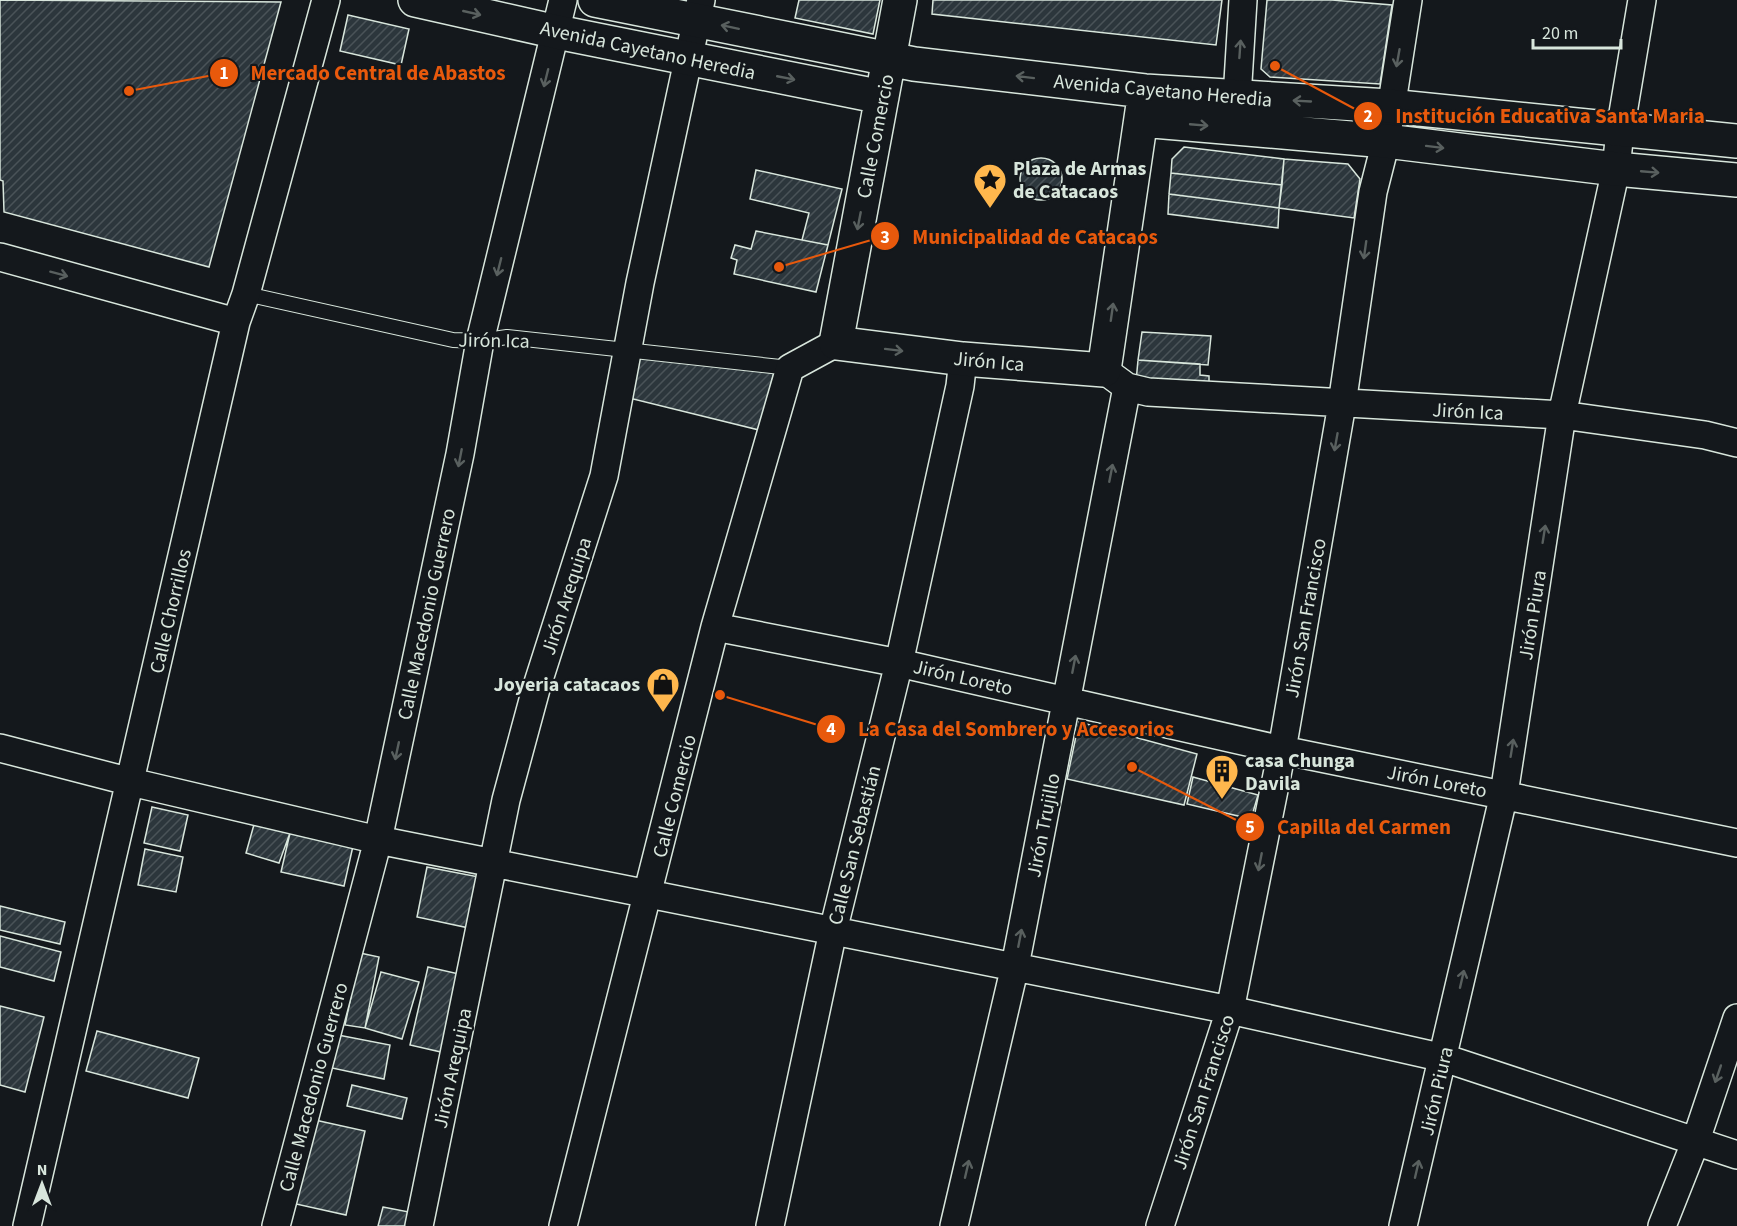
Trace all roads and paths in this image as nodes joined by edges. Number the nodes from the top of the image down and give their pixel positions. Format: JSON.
{"nodes":[{"id":1,"x":326,"y":0,"type":"edge"},
{"id":2,"x":415,"y":0,"type":"edge"},
{"id":3,"x":563,"y":0,"type":"edge"},
{"id":4,"x":595,"y":0,"type":"edge"},
{"id":5,"x":900,"y":0,"type":"edge"},
{"id":6,"x":1243,"y":0,"type":"edge"},
{"id":7,"x":1407,"y":0,"type":"edge"},
{"id":8,"x":1642,"y":0,"type":"edge"},
{"id":9,"x":699,"y":10,"type":"edge"},
{"id":10,"x":557,"y":32,"type":"junction"},
{"id":11,"x":688,"y":59,"type":"junction"},
{"id":12,"x":890,"y":61,"type":"junction"},
{"id":13,"x":882,"y":97,"type":"junction"},
{"id":14,"x":1237,"y":98,"type":"junction"},
{"id":15,"x":1143,"y":106,"type":"junction"},
{"id":16,"x":1389,"y":106,"type":"junction"},
{"id":17,"x":1620,"y":131,"type":"junction"},
{"id":18,"x":1386,"y":141,"type":"junction"},
{"id":19,"x":1737,"y":141,"type":"edge"},
{"id":20,"x":1616,"y":169,"type":"junction"},
{"id":21,"x":1737,"y":180,"type":"edge"},
{"id":22,"x":1,"y":262,"type":"edge"},
{"id":23,"x":246,"y":294,"type":"junction"},
{"id":24,"x":236,"y":322,"type":"junction"},
{"id":25,"x":480,"y":341,"type":"junction"},
{"id":26,"x":836,"y":343,"type":"junction"},
{"id":27,"x":629,"y":350,"type":"junction"},
{"id":28,"x":963,"y":359,"type":"junction"},
{"id":29,"x":790,"y":368,"type":"junction"},
{"id":30,"x":1115,"y":378,"type":"junction"},
{"id":31,"x":1342,"y":404,"type":"junction"},
{"id":32,"x":1562,"y":416,"type":"junction"},
{"id":33,"x":1737,"y":443,"type":"edge"},
{"id":34,"x":715,"y":627,"type":"junction"},
{"id":35,"x":899,"y":663,"type":"junction"},
{"id":36,"x":1068,"y":700,"type":"junction"},
{"id":37,"x":0,"y":748,"type":"edge"},
{"id":38,"x":1282,"y":750,"type":"junction"},
{"id":39,"x":131,"y":782,"type":"junction"},
{"id":40,"x":1504,"y":794,"type":"junction"},
{"id":41,"x":378,"y":840,"type":"junction"},
{"id":42,"x":1737,"y":843,"type":"edge"},
{"id":43,"x":494,"y":864,"type":"junction"},
{"id":44,"x":649,"y":894,"type":"junction"},
{"id":45,"x":833,"y":931,"type":"junction"},
{"id":46,"x":1015,"y":966,"type":"junction"},
{"id":47,"x":1230,"y":1010,"type":"junction"},
{"id":48,"x":1737,"y":1018,"type":"edge"},
{"id":49,"x":1444,"y":1058,"type":"junction"},
{"id":50,"x":1695,"y":1143,"type":"junction"},
{"id":51,"x":1737,"y":1155,"type":"edge"},
{"id":52,"x":27,"y":1226,"type":"edge"},
{"id":53,"x":276,"y":1226,"type":"edge"},
{"id":54,"x":419,"y":1226,"type":"edge"},
{"id":55,"x":563,"y":1226,"type":"edge"},
{"id":56,"x":770,"y":1226,"type":"edge"},
{"id":57,"x":954,"y":1226,"type":"edge"},
{"id":58,"x":1160,"y":1226,"type":"edge"},
{"id":59,"x":1404,"y":1226,"type":"edge"},
{"id":60,"x":1662,"y":1226,"type":"edge"}],
"edges":[{"from":1,"to":23,"type":"street","name":"Calle Chorrillos"},
{"from":2,"to":10,"type":"main road","name":"Avenida Cayetano Heredia","one_way":true},
{"from":3,"to":10,"type":"street","name":"Calle Macedonio Guerrero"},
{"from":4,"to":9,"type":"main road","name":"Avenida Cayetano Heredia"},
{"from":5,"to":12,"type":"main road","name":"Calle Comercio"},
{"from":14,"to":6,"type":"street","one_way":true},
{"from":7,"to":16,"type":"street","name":"Jirón San Francisco","one_way":true},
{"from":8,"to":17,"type":"street","name":"Jirón Piura"},
{"from":9,"to":11,"type":"street","name":"Jirón Arequipa"},
{"from":12,"to":9,"type":"main road","name":"Avenida Cayetano Heredia","one_way":true},
{"from":10,"to":11,"type":"main road","name":"Avenida Cayetano Heredia"},
{"from":10,"to":25,"type":"street","name":"Calle Macedonio Guerrero","one_way":true},
{"from":11,"to":13,"type":"main road","name":"Avenida Cayetano Heredia","one_way":true},
{"from":11,"to":27,"type":"street","name":"Jirón Arequipa"},
{"from":12,"to":13,"type":"main road","name":"Calle Comercio"},
{"from":15,"to":12,"type":"main road","name":"Avenida Cayetano Heredia","one_way":true},
{"from":13,"to":26,"type":"main road","name":"Calle Comercio","one_way":true},
{"from":14,"to":15,"type":"main road","name":"Avenida Cayetano Heredia"},
{"from":16,"to":14,"type":"main road","name":"Avenida Cayetano Heredia","one_way":true},
{"from":15,"to":18,"type":"main road","name":"Avenida Cayetano Heredia","one_way":true},
{"from":30,"to":15,"type":"main road","name":"Jirón Trujillo","one_way":true},
{"from":16,"to":17,"type":"main road","name":"Avenida Cayetano Heredia"},
{"from":16,"to":18,"type":"street","name":"Jirón San Francisco"},
{"from":17,"to":19,"type":"main road","name":"Avenida Cayetano Heredia"},
{"from":17,"to":20,"type":"street","name":"Jirón Piura"},
{"from":18,"to":20,"type":"main road","name":"Avenida Cayetano Heredia","one_way":true},
{"from":18,"to":31,"type":"street","name":"Jirón San Francisco","one_way":true},
{"from":20,"to":21,"type":"main road","name":"Avenida Cayetano Heredia","one_way":true},
{"from":20,"to":32,"type":"street","name":"Jirón Piura"},
{"from":22,"to":24,"type":"street","one_way":true},
{"from":23,"to":24,"type":"street","name":"Calle Chorrillos"},
{"from":23,"to":25,"type":"lane","name":"Jirón Ica"},
{"from":24,"to":39,"type":"street","name":"Calle Chorrillos"},
{"from":25,"to":27,"type":"lane","name":"Jirón Ica"},
{"from":25,"to":41,"type":"street","name":"Calle Macedonio Guerrero","one_way":true},
{"from":26,"to":28,"type":"main road","name":"Jirón Ica","one_way":true},
{"from":26,"to":29,"type":"street"},
{"from":27,"to":29,"type":"lane","name":"Jirón Ica"},
{"from":27,"to":43,"type":"street","name":"Jirón Arequipa"},
{"from":28,"to":30,"type":"main road","name":"Jirón Ica"},
{"from":28,"to":35,"type":"street","name":"Calle San Sebastián"},
{"from":29,"to":34,"type":"street","name":"Calle Comercio"},
{"from":30,"to":31,"type":"street","name":"Jirón Ica"},
{"from":36,"to":30,"type":"street","name":"Jirón Trujillo","one_way":true},
{"from":31,"to":32,"type":"street","name":"Jirón Ica"},
{"from":31,"to":38,"type":"street","name":"Jirón San Francisco","one_way":true},
{"from":32,"to":33,"type":"street","name":"Jirón Ica"},
{"from":40,"to":32,"type":"street","name":"Jirón Piura","one_way":true},
{"from":34,"to":35,"type":"street","name":"Jirón Loreto"},
{"from":34,"to":44,"type":"street","name":"Calle Comercio"},
{"from":35,"to":36,"type":"street","name":"Jirón Loreto"},
{"from":35,"to":45,"type":"street","name":"Calle San Sebastián"},
{"from":36,"to":38,"type":"street","name":"Jirón Loreto"},
{"from":46,"to":36,"type":"street","name":"Jirón Trujillo","one_way":true},
{"from":37,"to":39,"type":"street"},
{"from":38,"to":40,"type":"street","name":"Jirón Loreto"},
{"from":38,"to":47,"type":"street","name":"Jirón San Francisco","one_way":true},
{"from":39,"to":41,"type":"street"},
{"from":39,"to":52,"type":"street","name":"Calle Chorrillos"},
{"from":40,"to":42,"type":"street","name":"Jirón Loreto"},
{"from":49,"to":40,"type":"street","name":"Jirón Piura","one_way":true},
{"from":41,"to":43,"type":"street"},
{"from":41,"to":53,"type":"street","name":"Calle Macedonio Guerrero"},
{"from":43,"to":44,"type":"street"},
{"from":43,"to":54,"type":"street","name":"Jirón Arequipa"},
{"from":44,"to":45,"type":"street"},
{"from":44,"to":55,"type":"street","name":"Calle Comercio"},
{"from":45,"to":46,"type":"street"},
{"from":45,"to":56,"type":"street","name":"Calle San Sebastián"},
{"from":46,"to":47,"type":"street"},
{"from":57,"to":46,"type":"street","name":"Jirón Trujillo","one_way":true},
{"from":47,"to":49,"type":"street"},
{"from":47,"to":58,"type":"street","name":"Jirón San Francisco"},
{"from":48,"to":50,"type":"street","one_way":true},
{"from":49,"to":50,"type":"street"},
{"from":59,"to":49,"type":"street","name":"Jirón Piura","one_way":true},
{"from":50,"to":51,"type":"street"},
{"from":50,"to":60,"type":"street"}]}
